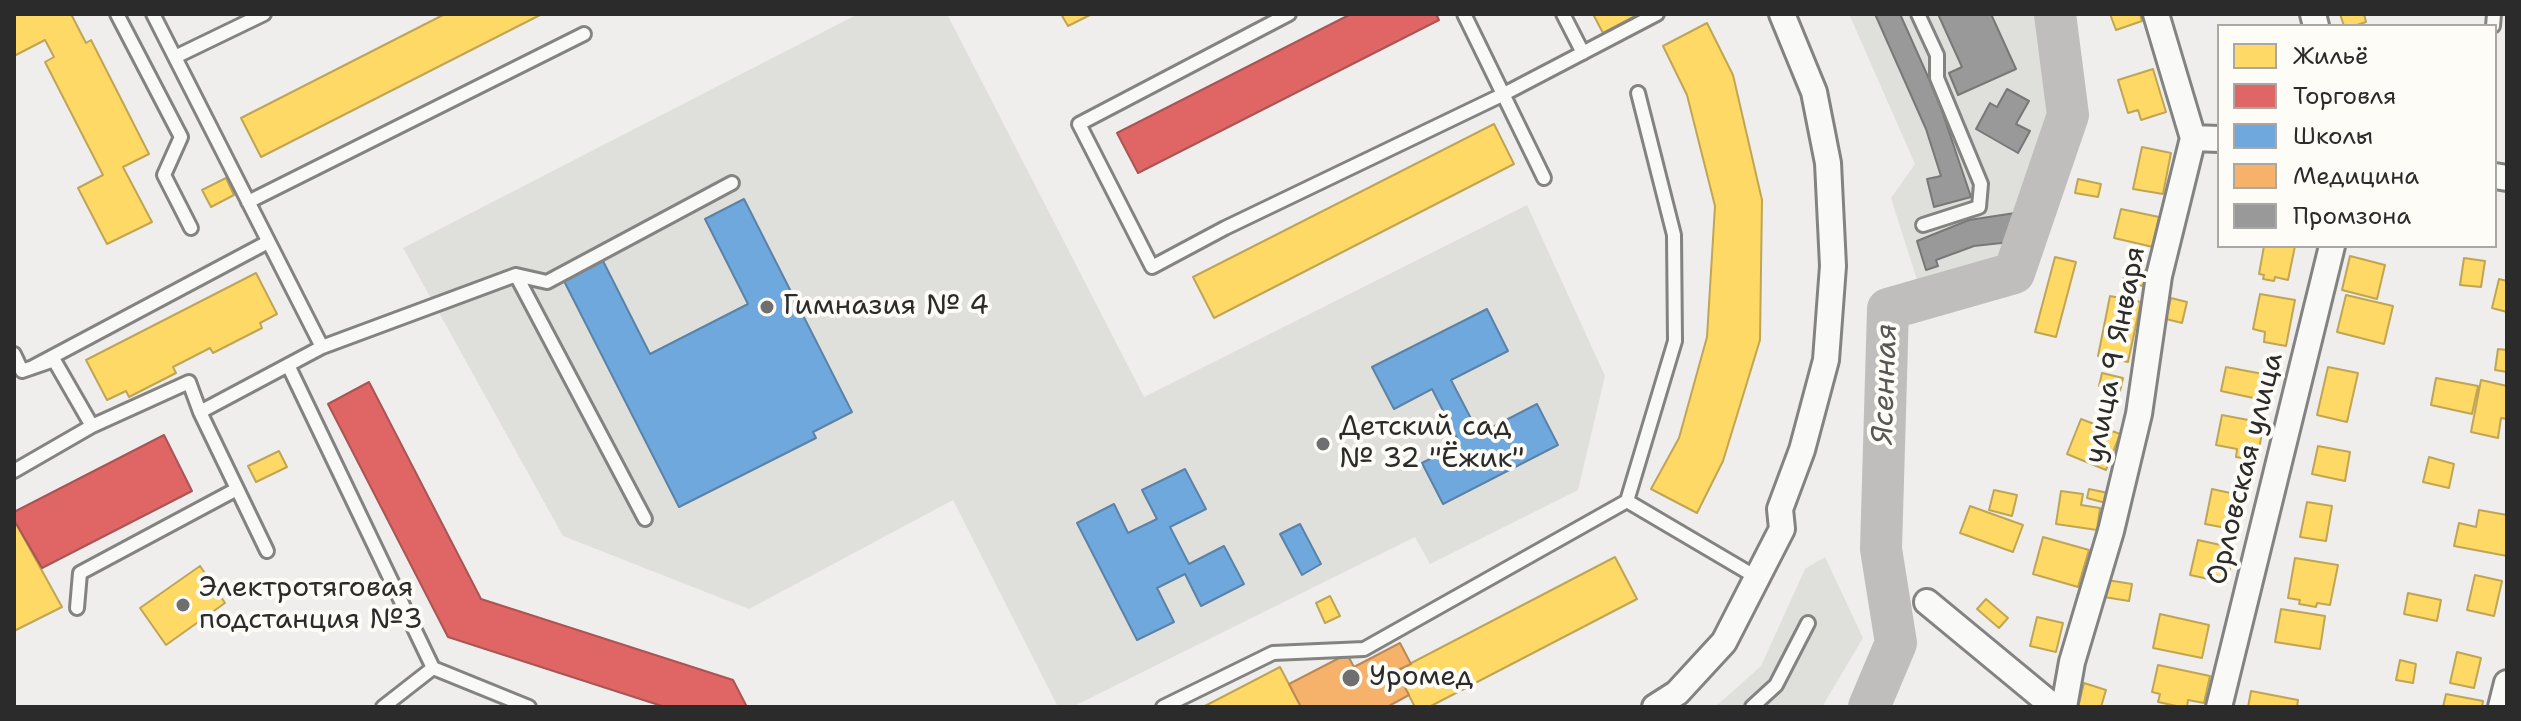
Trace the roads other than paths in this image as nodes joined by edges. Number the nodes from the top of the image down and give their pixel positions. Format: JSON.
{"nodes":[{"id":1,"x":117,"y":14,"type":"edge"},
{"id":2,"x":153,"y":14,"type":"edge"},
{"id":3,"x":264,"y":14,"type":"edge"},
{"id":4,"x":1289,"y":14,"type":"edge"},
{"id":5,"x":1464,"y":14,"type":"edge"},
{"id":6,"x":1563,"y":14,"type":"edge"},
{"id":7,"x":1657,"y":14,"type":"edge"},
{"id":8,"x":1782,"y":14,"type":"edge"},
{"id":9,"x":1918,"y":14,"type":"edge"},
{"id":10,"x":2156,"y":14,"type":"edge"},
{"id":11,"x":584,"y":34,"type":"dead end"},
{"id":12,"x":1583,"y":53,"type":"junction"},
{"id":13,"x":175,"y":57,"type":"junction"},
{"id":14,"x":1638,"y":93,"type":"dead end"},
{"id":15,"x":1504,"y":94,"type":"junction"},
{"id":16,"x":2193,"y":138,"type":"junction"},
{"id":17,"x":2217,"y":139,"type":"edge"},
{"id":18,"x":1544,"y":178,"type":"dead end"},
{"id":19,"x":732,"y":183,"type":"dead end"},
{"id":20,"x":248,"y":202,"type":"junction"},
{"id":21,"x":1923,"y":225,"type":"dead end"},
{"id":22,"x":191,"y":228,"type":"dead end"},
{"id":23,"x":268,"y":242,"type":"junction"},
{"id":24,"x":2332,"y":248,"type":"edge"},
{"id":25,"x":516,"y":275,"type":"junction"},
{"id":26,"x":322,"y":347,"type":"junction"},
{"id":27,"x":14,"y":354,"type":"edge"},
{"id":28,"x":288,"y":365,"type":"junction"},
{"id":29,"x":31,"y":368,"type":"junction"},
{"id":30,"x":200,"y":412,"type":"junction"},
{"id":31,"x":92,"y":426,"type":"junction"},
{"id":32,"x":14,"y":471,"type":"edge"},
{"id":33,"x":237,"y":489,"type":"junction"},
{"id":34,"x":1627,"y":501,"type":"junction"},
{"id":35,"x":645,"y":519,"type":"dead end"},
{"id":36,"x":267,"y":551,"type":"dead end"},
{"id":37,"x":1756,"y":577,"type":"junction"},
{"id":38,"x":1927,"y":602,"type":"dead end"},
{"id":39,"x":77,"y":608,"type":"dead end"},
{"id":40,"x":1808,"y":623,"type":"dead end"},
{"id":41,"x":433,"y":668,"type":"junction"},
{"id":42,"x":2507,"y":683,"type":"edge"},
{"id":43,"x":383,"y":707,"type":"edge"},
{"id":44,"x":529,"y":707,"type":"edge"},
{"id":45,"x":1163,"y":707,"type":"edge"},
{"id":46,"x":1655,"y":707,"type":"edge"},
{"id":47,"x":1752,"y":707,"type":"edge"},
{"id":48,"x":2054,"y":707,"type":"edge"},
{"id":49,"x":2064,"y":707,"type":"edge"},
{"id":50,"x":2219,"y":707,"type":"edge"},
{"id":51,"x":2501,"y":707,"type":"edge"}],
"edges":[{"from":1,"to":22,"type":"lane"},
{"from":2,"to":13,"type":"lane"},
{"from":3,"to":13,"type":"lane"},
{"from":4,"to":15,"type":"lane"},
{"from":5,"to":15,"type":"lane"},
{"from":6,"to":12,"type":"lane"},
{"from":7,"to":12,"type":"lane"},
{"from":8,"to":37,"type":"street"},
{"from":9,"to":21,"type":"lane"},
{"from":10,"to":16,"type":"street"},
{"from":11,"to":20,"type":"lane"},
{"from":12,"to":15,"type":"lane"},
{"from":13,"to":20,"type":"lane"},
{"from":14,"to":34,"type":"lane"},
{"from":15,"to":18,"type":"lane"},
{"from":16,"to":17,"type":"street"},
{"from":16,"to":49,"type":"street","name":"улица 9 Января"},
{"from":19,"to":25,"type":"lane"},
{"from":20,"to":23,"type":"lane"},
{"from":23,"to":26,"type":"lane"},
{"from":23,"to":29,"type":"lane"},
{"from":24,"to":50,"type":"street","name":"Орловская улица"},
{"from":25,"to":26,"type":"lane"},
{"from":25,"to":35,"type":"lane"},
{"from":26,"to":28,"type":"lane"},
{"from":27,"to":29,"type":"lane"},
{"from":28,"to":30,"type":"lane"},
{"from":28,"to":41,"type":"lane"},
{"from":29,"to":31,"type":"lane"},
{"from":30,"to":31,"type":"lane"},
{"from":30,"to":33,"type":"lane"},
{"from":31,"to":32,"type":"lane"},
{"from":33,"to":36,"type":"lane"},
{"from":33,"to":39,"type":"lane"},
{"from":34,"to":37,"type":"lane"},
{"from":34,"to":45,"type":"lane"},
{"from":37,"to":46,"type":"street"},
{"from":38,"to":48,"type":"street"},
{"from":40,"to":47,"type":"lane"},
{"from":41,"to":43,"type":"lane"},
{"from":41,"to":44,"type":"lane"},
{"from":42,"to":51,"type":"street"}]}
